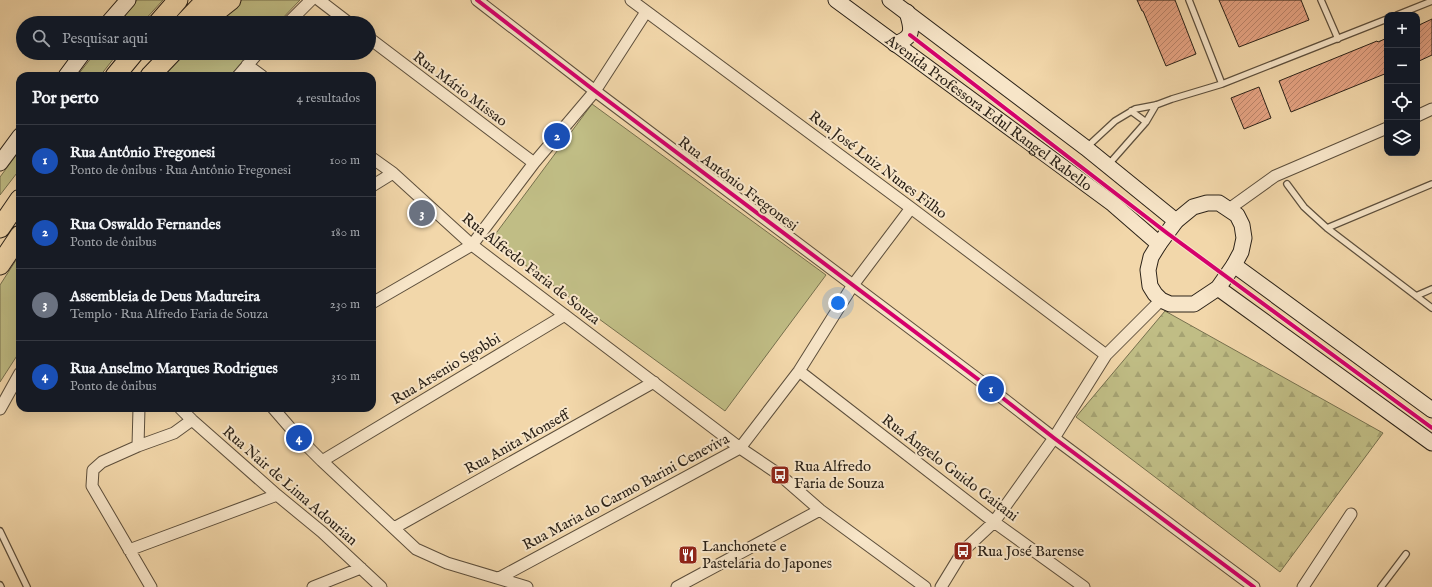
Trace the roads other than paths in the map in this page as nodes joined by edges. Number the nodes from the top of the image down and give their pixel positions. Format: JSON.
{"nodes":[{"id":1,"x":128,"y":0,"type":"edge"},
{"id":2,"x":178,"y":0,"type":"edge"},
{"id":3,"x":206,"y":0,"type":"edge"},
{"id":4,"x":231,"y":0,"type":"edge"},
{"id":5,"x":311,"y":0,"type":"edge"},
{"id":6,"x":319,"y":0,"type":"edge"},
{"id":7,"x":477,"y":0,"type":"edge"},
{"id":8,"x":631,"y":0,"type":"edge"},
{"id":9,"x":836,"y":0,"type":"edge"},
{"id":10,"x":890,"y":0,"type":"edge"},
{"id":11,"x":1189,"y":0,"type":"edge"},
{"id":12,"x":1321,"y":0,"type":"edge"},
{"id":13,"x":1432,"y":1,"type":"edge"},
{"id":14,"x":646,"y":12,"type":"junction"},
{"id":15,"x":907,"y":12,"type":"junction"},
{"id":16,"x":1404,"y":12,"type":"edge"},
{"id":17,"x":114,"y":16,"type":"edge"},
{"id":18,"x":164,"y":16,"type":"edge"},
{"id":19,"x":191,"y":16,"type":"edge"},
{"id":20,"x":211,"y":16,"type":"edge"},
{"id":21,"x":295,"y":16,"type":"edge"},
{"id":22,"x":340,"y":16,"type":"edge"},
{"id":23,"x":1384,"y":20,"type":"edge"},
{"id":24,"x":1338,"y":39,"type":"junction"},
{"id":25,"x":376,"y":43,"type":"edge"},
{"id":26,"x":895,"y":44,"type":"junction"},
{"id":27,"x":78,"y":60,"type":"edge"},
{"id":28,"x":128,"y":60,"type":"edge"},
{"id":29,"x":154,"y":60,"type":"edge"},
{"id":30,"x":165,"y":60,"type":"edge"},
{"id":31,"x":252,"y":60,"type":"edge"},
{"id":32,"x":247,"y":65,"type":"junction"},
{"id":33,"x":69,"y":72,"type":"edge"},
{"id":34,"x":118,"y":72,"type":"edge"},
{"id":35,"x":144,"y":72,"type":"edge"},
{"id":36,"x":154,"y":72,"type":"edge"},
{"id":37,"x":241,"y":72,"type":"edge"},
{"id":38,"x":257,"y":72,"type":"edge"},
{"id":39,"x":1222,"y":84,"type":"junction"},
{"id":40,"x":595,"y":91,"type":"junction"},
{"id":41,"x":1156,"y":105,"type":"junction"},
{"id":42,"x":1432,"y":110,"type":"edge"},
{"id":43,"x":1131,"y":111,"type":"junction"},
{"id":44,"x":1420,"y":115,"type":"edge"},
{"id":45,"x":1146,"y":122,"type":"junction"},
{"id":46,"x":1384,"y":129,"type":"edge"},
{"id":47,"x":16,"y":141,"type":"edge"},
{"id":48,"x":1086,"y":148,"type":"junction"},
{"id":49,"x":376,"y":161,"type":"edge"},
{"id":50,"x":0,"y":163,"type":"edge"},
{"id":51,"x":534,"y":163,"type":"junction"},
{"id":52,"x":1108,"y":166,"type":"junction"},
{"id":53,"x":393,"y":173,"type":"junction"},
{"id":54,"x":376,"y":184,"type":"edge"},
{"id":55,"x":1287,"y":184,"type":"dead end"},
{"id":56,"x":1432,"y":184,"type":"edge"},
{"id":57,"x":16,"y":189,"type":"edge"},
{"id":58,"x":16,"y":205,"type":"edge"},
{"id":59,"x":911,"y":208,"type":"junction"},
{"id":60,"x":0,"y":209,"type":"edge"},
{"id":61,"x":1229,"y":209,"type":"junction"},
{"id":62,"x":1176,"y":221,"type":"junction"},
{"id":63,"x":0,"y":228,"type":"edge"},
{"id":64,"x":1328,"y":228,"type":"junction"},
{"id":65,"x":16,"y":241,"type":"edge"},
{"id":66,"x":1158,"y":244,"type":"junction"},
{"id":67,"x":472,"y":245,"type":"junction"},
{"id":68,"x":0,"y":265,"type":"edge"},
{"id":69,"x":1234,"y":265,"type":"junction"},
{"id":70,"x":853,"y":285,"type":"junction"},
{"id":71,"x":1218,"y":288,"type":"junction"},
{"id":72,"x":1432,"y":289,"type":"edge"},
{"id":73,"x":1416,"y":296,"type":"junction"},
{"id":74,"x":1161,"y":300,"type":"junction"},
{"id":75,"x":376,"y":301,"type":"edge"},
{"id":76,"x":1432,"y":308,"type":"edge"},
{"id":77,"x":566,"y":315,"type":"junction"},
{"id":78,"x":1106,"y":355,"type":"junction"},
{"id":79,"x":799,"y":371,"type":"junction"},
{"id":80,"x":16,"y":380,"type":"edge"},
{"id":81,"x":654,"y":382,"type":"junction"},
{"id":82,"x":0,"y":409,"type":"edge"},
{"id":83,"x":1432,"y":410,"type":"edge"},
{"id":84,"x":139,"y":412,"type":"edge"},
{"id":85,"x":184,"y":412,"type":"edge"},
{"id":86,"x":276,"y":412,"type":"edge"},
{"id":87,"x":192,"y":420,"type":"junction"},
{"id":88,"x":1054,"y":438,"type":"junction"},
{"id":89,"x":1432,"y":443,"type":"edge"},
{"id":90,"x":138,"y":446,"type":"junction"},
{"id":91,"x":740,"y":448,"type":"junction"},
{"id":92,"x":322,"y":461,"type":"junction"},
{"id":93,"x":277,"y":495,"type":"junction"},
{"id":94,"x":820,"y":510,"type":"junction"},
{"id":95,"x":1351,"y":514,"type":"dead end"},
{"id":96,"x":994,"y":522,"type":"junction"},
{"id":97,"x":394,"y":528,"type":"junction"},
{"id":98,"x":0,"y":531,"type":"edge"},
{"id":99,"x":129,"y":550,"type":"junction"},
{"id":100,"x":1406,"y":554,"type":"dead end"},
{"id":101,"x":361,"y":568,"type":"junction"},
{"id":102,"x":498,"y":578,"type":"junction"},
{"id":103,"x":27,"y":587,"type":"edge"},
{"id":104,"x":151,"y":587,"type":"edge"},
{"id":105,"x":313,"y":587,"type":"edge"},
{"id":106,"x":381,"y":587,"type":"edge"},
{"id":107,"x":527,"y":587,"type":"edge"},
{"id":108,"x":677,"y":587,"type":"edge"},
{"id":109,"x":925,"y":587,"type":"edge"},
{"id":110,"x":941,"y":587,"type":"edge"},
{"id":111,"x":1084,"y":587,"type":"edge"},
{"id":112,"x":1254,"y":587,"type":"edge"},
{"id":113,"x":1303,"y":587,"type":"edge"},
{"id":114,"x":1381,"y":587,"type":"edge"}],
"edges":[{"from":1,"to":17,"type":"main road"},
{"from":2,"to":18,"type":"highway"},
{"from":3,"to":19,"type":"highway"},
{"from":4,"to":20,"type":"highway"},
{"from":5,"to":21,"type":"street"},
{"from":6,"to":22,"type":"street"},
{"from":7,"to":40,"type":"street","name":"Rua Antônio Fregonesi"},
{"from":8,"to":14,"type":"street","name":"Rua José Luiz Nunes Filho"},
{"from":9,"to":26,"type":"main road","name":"Avenida Professora Edul Rangel Rabello"},
{"from":10,"to":15,"type":"main road","name":"Avenida Professora Edul Rangel Rabello"},
{"from":11,"to":39,"type":"lane"},
{"from":12,"to":24,"type":"lane"},
{"from":13,"to":16,"type":"lane"},
{"from":14,"to":40,"type":"street"},
{"from":14,"to":59,"type":"street","name":"Rua José Luiz Nunes Filho"},
{"from":15,"to":26,"type":"main road"},
{"from":15,"to":48,"type":"main road","name":"Avenida Professora Edul Rangel Rabello"},
{"from":23,"to":24,"type":"lane"},
{"from":24,"to":39,"type":"lane"},
{"from":25,"to":51,"type":"street","name":"Rua Mário Missao"},
{"from":26,"to":66,"type":"main road","name":"Avenida Professora Edul Rangel Rabello"},
{"from":27,"to":33,"type":"main road"},
{"from":28,"to":34,"type":"highway"},
{"from":29,"to":35,"type":"highway"},
{"from":30,"to":36,"type":"highway"},
{"from":31,"to":32,"type":"street"},
{"from":32,"to":37,"type":"street"},
{"from":32,"to":38,"type":"street"},
{"from":39,"to":41,"type":"lane"},
{"from":40,"to":51,"type":"street"},
{"from":40,"to":70,"type":"street","name":"Rua Antônio Fregonesi"},
{"from":41,"to":43,"type":"lane"},
{"from":41,"to":45,"type":"lane"},
{"from":42,"to":44,"type":"street"},
{"from":43,"to":45,"type":"lane"},
{"from":43,"to":48,"type":"lane"},
{"from":45,"to":52,"type":"lane"},
{"from":46,"to":61,"type":"street"},
{"from":47,"to":50,"type":"main road"},
{"from":48,"to":52,"type":"main road","name":"Avenida Professora Edul Rangel Rabello"},
{"from":49,"to":53,"type":"street","name":"Rua Alfredo Faria de Souza"},
{"from":51,"to":67,"type":"street"},
{"from":52,"to":62,"type":"main road","name":"Avenida Professora Edul Rangel Rabello"},
{"from":53,"to":54,"type":"street"},
{"from":53,"to":67,"type":"street","name":"Rua Alfredo Faria de Souza"},
{"from":55,"to":64,"type":"lane"},
{"from":56,"to":64,"type":"lane"},
{"from":57,"to":60,"type":"highway"},
{"from":58,"to":63,"type":"highway"},
{"from":59,"to":70,"type":"street","name":"Rua Maria do Carmo Barini Ceneviva"},
{"from":59,"to":78,"type":"street","name":"Rua José Luiz Nunes Filho"},
{"from":61,"to":62,"type":"main road"},
{"from":61,"to":69,"type":"main road"},
{"from":62,"to":66,"type":"main road"},
{"from":64,"to":73,"type":"lane"},
{"from":65,"to":68,"type":"highway"},
{"from":66,"to":74,"type":"main road"},
{"from":67,"to":75,"type":"street"},
{"from":67,"to":77,"type":"street","name":"Rua Alfredo Faria de Souza"},
{"from":69,"to":71,"type":"main road"},
{"from":69,"to":83,"type":"main road"},
{"from":70,"to":79,"type":"street","name":"Rua Maria do Carmo Barini Ceneviva"},
{"from":70,"to":88,"type":"street","name":"Rua Antônio Fregonesi"},
{"from":71,"to":74,"type":"main road"},
{"from":71,"to":89,"type":"main road"},
{"from":72,"to":73,"type":"lane"},
{"from":73,"to":76,"type":"lane"},
{"from":74,"to":78,"type":"street"},
{"from":77,"to":81,"type":"street","name":"Rua Alfredo Faria de Souza"},
{"from":77,"to":92,"type":"street","name":"Rua Arsenio Sgobbi"},
{"from":78,"to":88,"type":"street"},
{"from":79,"to":91,"type":"street","name":"Rua Maria do Carmo Barini Ceneviva"},
{"from":79,"to":96,"type":"street","name":"Rua Ângelo Guido Gaitani"},
{"from":80,"to":82,"type":"street"},
{"from":81,"to":91,"type":"street","name":"Rua Alfredo Faria de Souza"},
{"from":81,"to":97,"type":"street","name":"Rua Anita Monseff"},
{"from":84,"to":90,"type":"street"},
{"from":85,"to":87,"type":"street","name":"Rua Nair de Lima Adourian"},
{"from":86,"to":92,"type":"street"},
{"from":87,"to":90,"type":"street"},
{"from":87,"to":93,"type":"street","name":"Rua Nair de Lima Adourian"},
{"from":88,"to":96,"type":"street"},
{"from":88,"to":112,"type":"street","name":"Rua Antônio Fregonesi"},
{"from":90,"to":99,"type":"street"},
{"from":91,"to":94,"type":"street","name":"Rua Alfredo Faria de Souza"},
{"from":91,"to":102,"type":"street","name":"Rua Maria do Carmo Barini Ceneviva"},
{"from":92,"to":97,"type":"street"},
{"from":93,"to":99,"type":"street"},
{"from":93,"to":101,"type":"street","name":"Rua Nair de Lima Adourian"},
{"from":94,"to":108,"type":"street"},
{"from":94,"to":109,"type":"street","name":"Rua Alfredo Faria de Souza"},
{"from":95,"to":113,"type":"street"},
{"from":96,"to":110,"type":"street"},
{"from":96,"to":111,"type":"street","name":"Rua Ângelo Guido Gaitani"},
{"from":97,"to":102,"type":"street"},
{"from":98,"to":103,"type":"lane"},
{"from":99,"to":104,"type":"street"},
{"from":100,"to":114,"type":"lane"},
{"from":101,"to":105,"type":"street"},
{"from":101,"to":106,"type":"street","name":"Rua Nair de Lima Adourian"},
{"from":102,"to":107,"type":"street"}]}
